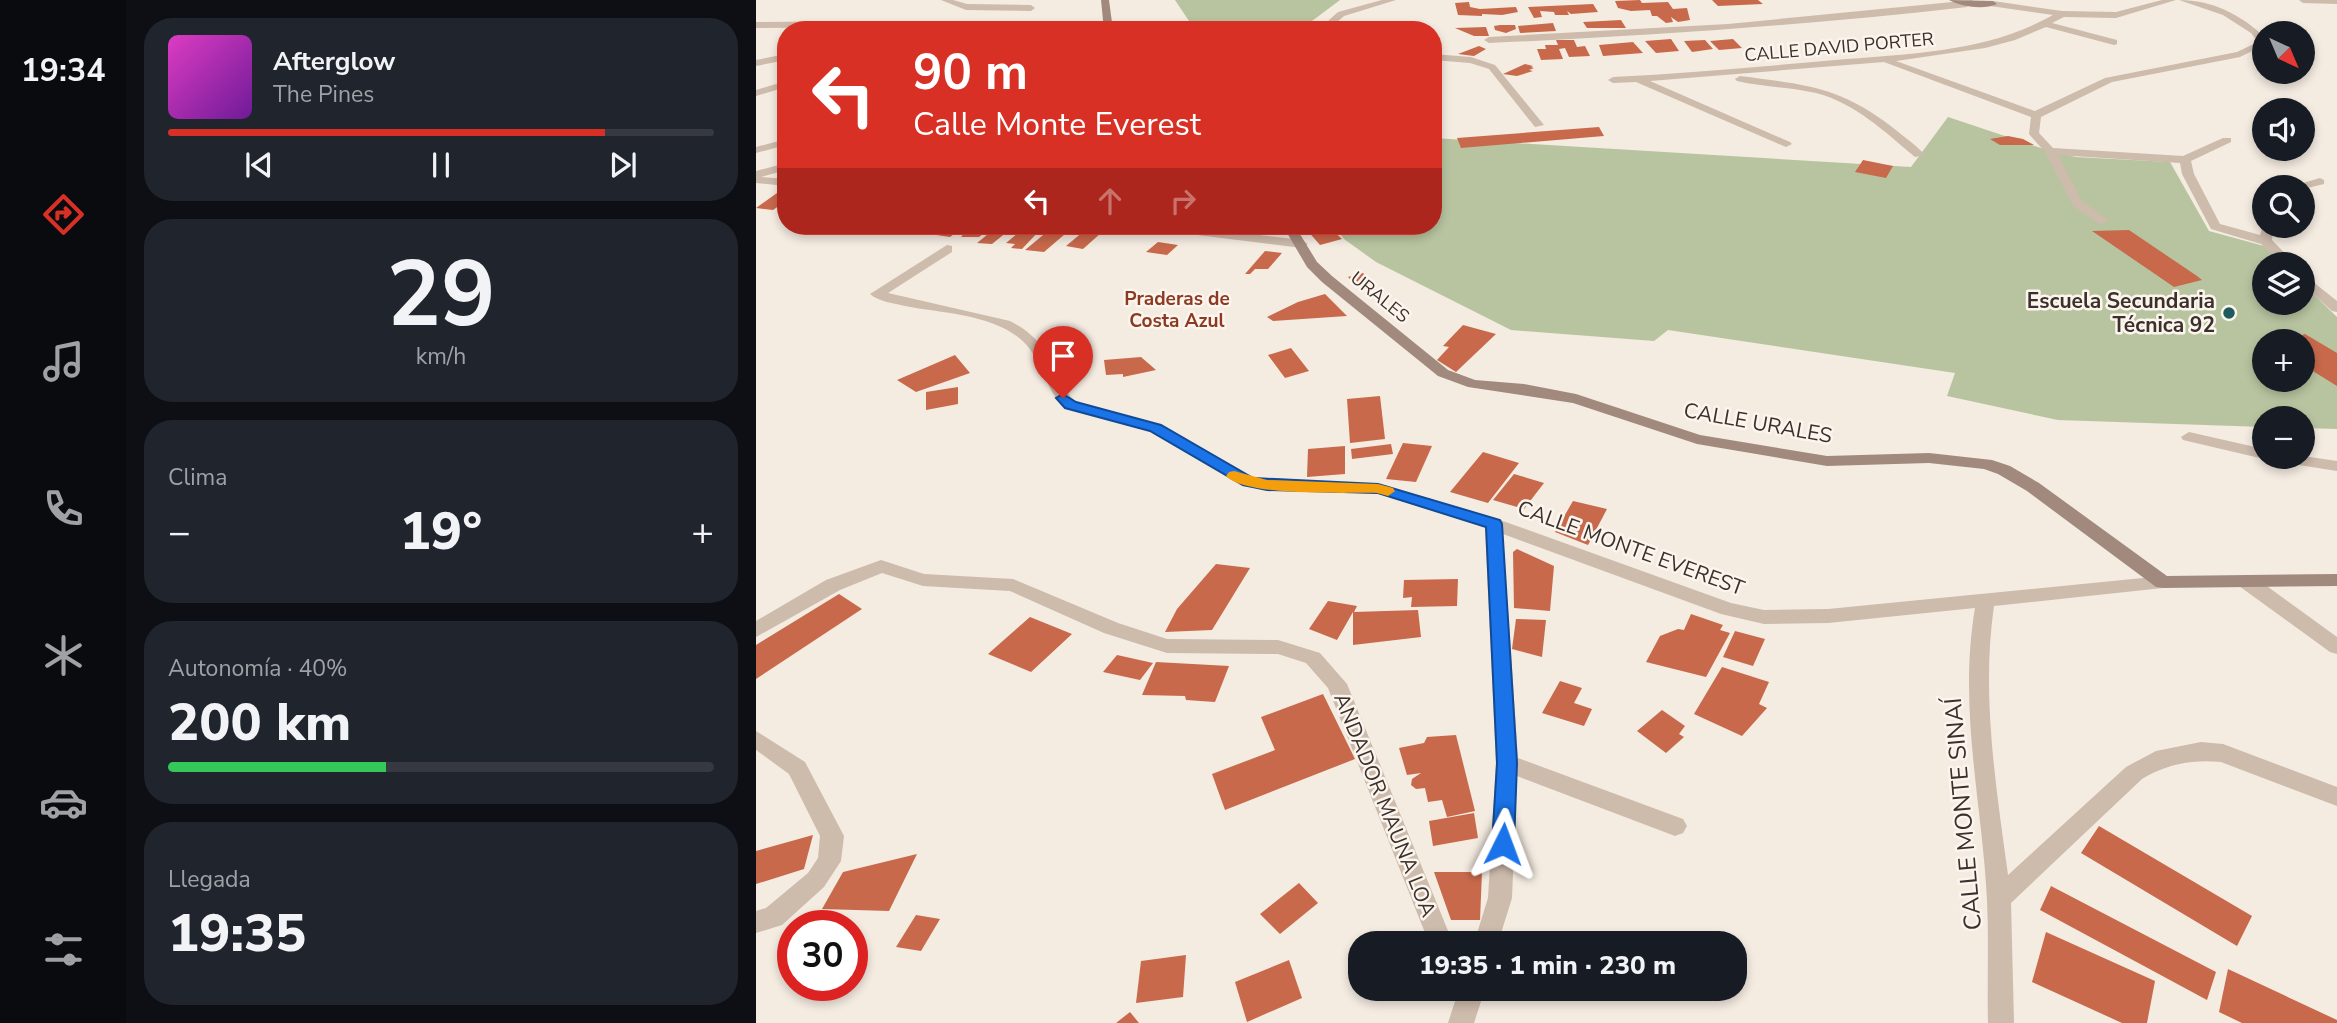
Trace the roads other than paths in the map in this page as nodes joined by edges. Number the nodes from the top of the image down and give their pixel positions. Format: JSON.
{"nodes":[{"id":1,"x":945,"y":0,"type":"edge"},
{"id":2,"x":1105,"y":0,"type":"edge"},
{"id":3,"x":1387,"y":0,"type":"edge"},
{"id":4,"x":1953,"y":0,"type":"edge"},
{"id":5,"x":2172,"y":0,"type":"edge"},
{"id":6,"x":2183,"y":0,"type":"edge"},
{"id":7,"x":2304,"y":0,"type":"edge"},
{"id":8,"x":2310,"y":0,"type":"edge"},
{"id":9,"x":1969,"y":1,"type":"edge"},
{"id":10,"x":2337,"y":1,"type":"edge"},
{"id":11,"x":1031,"y":8,"type":"dead end"},
{"id":12,"x":2328,"y":11,"type":"dead end"},
{"id":13,"x":2062,"y":13,"type":"junction"},
{"id":14,"x":1108,"y":21,"type":"edge"},
{"id":15,"x":1333,"y":21,"type":"edge"},
{"id":16,"x":2045,"y":24,"type":"junction"},
{"id":17,"x":758,"y":26,"type":"edge"},
{"id":18,"x":777,"y":26,"type":"edge"},
{"id":19,"x":1489,"y":40,"type":"dead end"},
{"id":20,"x":2114,"y":42,"type":"dead end"},
{"id":21,"x":1442,"y":58,"type":"edge"},
{"id":22,"x":777,"y":59,"type":"edge"},
{"id":23,"x":1882,"y":59,"type":"junction"},
{"id":24,"x":756,"y":63,"type":"edge"},
{"id":25,"x":1709,"y":75,"type":"junction"},
{"id":26,"x":1637,"y":79,"type":"junction"},
{"id":27,"x":1613,"y":80,"type":"dead end"},
{"id":28,"x":777,"y":87,"type":"edge"},
{"id":29,"x":756,"y":93,"type":"edge"},
{"id":30,"x":2036,"y":115,"type":"junction"},
{"id":31,"x":1539,"y":125,"type":"dead end"},
{"id":32,"x":2227,"y":140,"type":"dead end"},
{"id":33,"x":777,"y":144,"type":"edge"},
{"id":34,"x":1786,"y":144,"type":"dead end"},
{"id":35,"x":756,"y":150,"type":"edge"},
{"id":36,"x":2050,"y":151,"type":"junction"},
{"id":37,"x":1919,"y":155,"type":"dead end"},
{"id":38,"x":2185,"y":160,"type":"junction"},
{"id":39,"x":777,"y":170,"type":"edge"},
{"id":40,"x":756,"y":178,"type":"edge"},
{"id":41,"x":777,"y":182,"type":"edge"},
{"id":42,"x":2320,"y":182,"type":"dead end"},
{"id":43,"x":2315,"y":183,"type":"edge"},
{"id":44,"x":2102,"y":220,"type":"dead end"},
{"id":45,"x":1230,"y":235,"type":"edge"},
{"id":46,"x":1296,"y":235,"type":"edge"},
{"id":47,"x":2266,"y":238,"type":"edge"},
{"id":48,"x":2266,"y":241,"type":"junction"},
{"id":49,"x":1302,"y":244,"type":"junction"},
{"id":50,"x":947,"y":249,"type":"dead end"},
{"id":51,"x":2277,"y":252,"type":"edge"},
{"id":52,"x":2315,"y":289,"type":"edge"},
{"id":53,"x":2337,"y":308,"type":"edge"},
{"id":54,"x":1443,"y":373,"type":"joint"},
{"id":55,"x":2189,"y":437,"type":"dead end"},
{"id":56,"x":2252,"y":451,"type":"edge"},
{"id":57,"x":2315,"y":463,"type":"edge"},
{"id":58,"x":2337,"y":466,"type":"edge"},
{"id":59,"x":1494,"y":524,"type":"junction"},
{"id":60,"x":2337,"y":579,"type":"edge"},
{"id":61,"x":2246,"y":581,"type":"junction"},
{"id":62,"x":2163,"y":582,"type":"junction"},
{"id":63,"x":1985,"y":602,"type":"junction"},
{"id":64,"x":756,"y":630,"type":"edge"},
{"id":65,"x":2337,"y":647,"type":"edge"},
{"id":66,"x":756,"y":739,"type":"edge"},
{"id":67,"x":1507,"y":763,"type":"junction"},
{"id":68,"x":2337,"y":797,"type":"edge"},
{"id":69,"x":1675,"y":826,"type":"dead end"},
{"id":70,"x":1999,"y":899,"type":"junction"},
{"id":71,"x":756,"y":922,"type":"edge"},
{"id":72,"x":1436,"y":931,"type":"edge"},
{"id":73,"x":1490,"y":931,"type":"edge"},
{"id":74,"x":2001,"y":1023,"type":"edge"}],
"edges":[{"from":1,"to":11,"type":"street"},
{"from":2,"to":14,"type":"street"},
{"from":3,"to":15,"type":"street"},
{"from":4,"to":9,"type":"street"},
{"from":5,"to":13,"type":"street"},
{"from":6,"to":30,"type":"street"},
{"from":7,"to":8,"type":"street"},
{"from":8,"to":10,"type":"street"},
{"from":8,"to":12,"type":"street"},
{"from":9,"to":13,"type":"street"},
{"from":9,"to":19,"type":"street"},
{"from":13,"to":16,"type":"street","name":"CALLE DAVID PORTER"},
{"from":16,"to":20,"type":"street"},
{"from":16,"to":23,"type":"street","name":"CALLE DAVID PORTER"},
{"from":17,"to":18,"type":"street"},
{"from":21,"to":31,"type":"street"},
{"from":22,"to":24,"type":"street"},
{"from":23,"to":25,"type":"street","name":"CALLE DAVID PORTER"},
{"from":23,"to":30,"type":"street"},
{"from":25,"to":26,"type":"street","name":"CALLE DAVID PORTER"},
{"from":25,"to":37,"type":"street"},
{"from":26,"to":27,"type":"street","name":"CALLE DAVID PORTER"},
{"from":26,"to":34,"type":"street"},
{"from":28,"to":29,"type":"street"},
{"from":30,"to":36,"type":"street"},
{"from":32,"to":38,"type":"street"},
{"from":33,"to":35,"type":"street"},
{"from":36,"to":38,"type":"street"},
{"from":36,"to":44,"type":"street"},
{"from":38,"to":48,"type":"street"},
{"from":39,"to":40,"type":"street"},
{"from":40,"to":41,"type":"street"},
{"from":42,"to":43,"type":"street"},
{"from":45,"to":49,"type":"street"},
{"from":46,"to":49,"type":"street","name":"URALES"},
{"from":47,"to":48,"type":"street"},
{"from":48,"to":51,"type":"street"},
{"from":49,"to":54,"type":"street","name":"URALES"},
{"from":50,"to":59,"type":"street","name":"CALLE MONTE EVEREST"},
{"from":52,"to":53,"type":"street"},
{"from":54,"to":62,"type":"street","name":"CALLE URALES"},
{"from":55,"to":56,"type":"street"},
{"from":57,"to":58,"type":"street"},
{"from":59,"to":63,"type":"street","name":"CALLE MONTE EVEREST"},
{"from":59,"to":67,"type":"street"},
{"from":60,"to":61,"type":"street","name":"CALLE MONTE EVEREST"},
{"from":61,"to":62,"type":"street","name":"CALLE MONTE EVEREST"},
{"from":61,"to":65,"type":"street"},
{"from":62,"to":63,"type":"street","name":"CALLE MONTE EVEREST"},
{"from":63,"to":70,"type":"street","name":"CALLE MONTE SINAÍ"},
{"from":64,"to":72,"type":"street","name":"ANDADOR MAUNA LOA"},
{"from":66,"to":71,"type":"street"},
{"from":67,"to":69,"type":"street"},
{"from":67,"to":73,"type":"street"},
{"from":68,"to":70,"type":"street"},
{"from":70,"to":74,"type":"street","name":"CALLE MONTE SINAÍ"}]}
